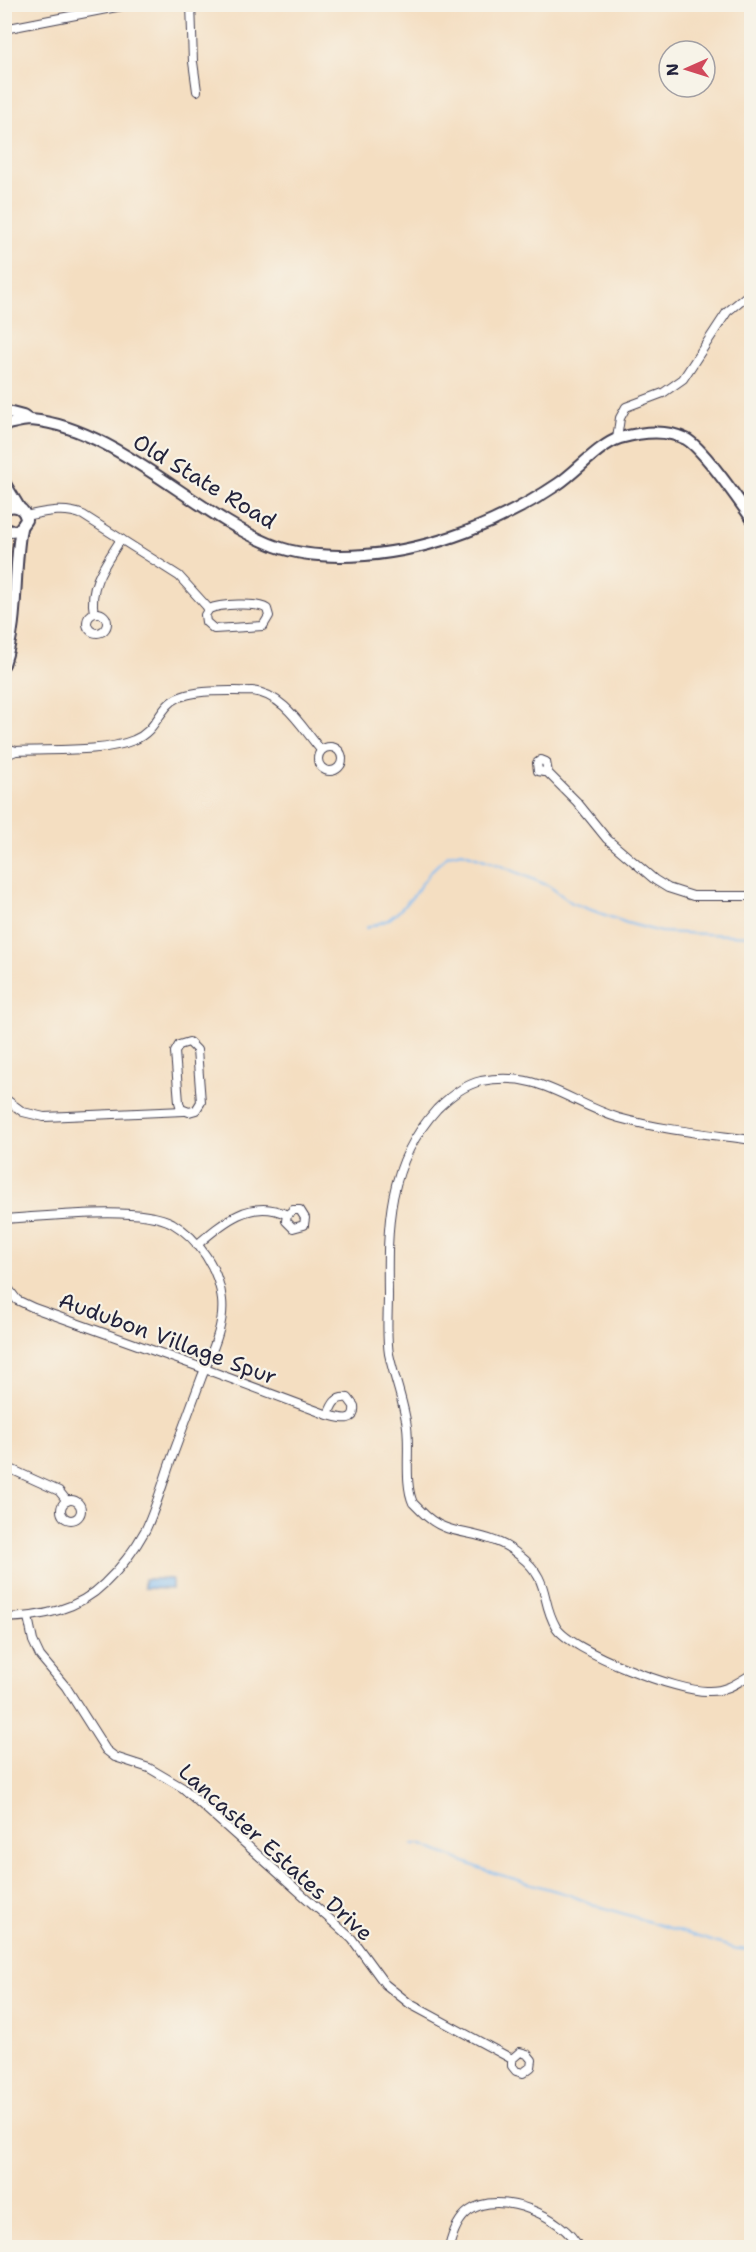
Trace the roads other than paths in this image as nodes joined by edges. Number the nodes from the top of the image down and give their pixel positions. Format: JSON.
{"nodes":[{"id":1,"x":132,"y":4,"type":"edge"},
{"id":2,"x":191,"y":4,"type":"edge"},
{"id":3,"x":4,"y":29,"type":"edge"},
{"id":4,"x":197,"y":91,"type":"dead end"},
{"id":5,"x":752,"y":295,"type":"edge"},
{"id":6,"x":4,"y":411,"type":"edge"},
{"id":7,"x":29,"y":420,"type":"junction"},
{"id":8,"x":4,"y":425,"type":"edge"},
{"id":9,"x":617,"y":439,"type":"junction"},
{"id":10,"x":5,"y":483,"type":"edge"},
{"id":11,"x":4,"y":507,"type":"edge"},
{"id":12,"x":22,"y":511,"type":"junction"},
{"id":13,"x":752,"y":519,"type":"edge"},
{"id":14,"x":6,"y":528,"type":"edge"},
{"id":15,"x":21,"y":528,"type":"junction"},
{"id":16,"x":121,"y":539,"type":"junction"},
{"id":17,"x":16,"y":555,"type":"junction"},
{"id":18,"x":209,"y":609,"type":"junction"},
{"id":19,"x":94,"y":613,"type":"dead end"},
{"id":20,"x":4,"y":664,"type":"edge"},
{"id":21,"x":4,"y":747,"type":"edge"},
{"id":22,"x":321,"y":750,"type":"dead end"},
{"id":23,"x":15,"y":751,"type":"junction"},
{"id":24,"x":4,"y":756,"type":"edge"},
{"id":25,"x":547,"y":770,"type":"dead end"},
{"id":26,"x":752,"y":896,"type":"edge"},
{"id":27,"x":4,"y":1098,"type":"edge"},
{"id":28,"x":184,"y":1111,"type":"junction"},
{"id":29,"x":752,"y":1140,"type":"edge"},
{"id":30,"x":287,"y":1215,"type":"dead end"},
{"id":31,"x":4,"y":1219,"type":"edge"},
{"id":32,"x":197,"y":1245,"type":"junction"},
{"id":33,"x":4,"y":1283,"type":"edge"},
{"id":34,"x":205,"y":1369,"type":"junction"},
{"id":35,"x":328,"y":1415,"type":"dead end"},
{"id":36,"x":4,"y":1466,"type":"edge"},
{"id":37,"x":67,"y":1501,"type":"dead end"},
{"id":38,"x":28,"y":1617,"type":"junction"},
{"id":39,"x":4,"y":1618,"type":"edge"},
{"id":40,"x":752,"y":1674,"type":"edge"},
{"id":41,"x":512,"y":2058,"type":"dead end"},
{"id":42,"x":449,"y":2247,"type":"edge"},
{"id":43,"x":579,"y":2247,"type":"edge"}],
"edges":[{"from":1,"to":3,"type":"street"},
{"from":2,"to":4,"type":"street"},
{"from":5,"to":9,"type":"street"},
{"from":6,"to":7,"type":"street"},
{"from":7,"to":8,"type":"street","name":"Old State Road"},
{"from":7,"to":9,"type":"street","name":"Old State Road"},
{"from":9,"to":13,"type":"street","name":"Old State Road"},
{"from":10,"to":11,"type":"street"},
{"from":10,"to":12,"type":"street"},
{"from":11,"to":12,"type":"street"},
{"from":12,"to":15,"type":"street"},
{"from":12,"to":16,"type":"street"},
{"from":14,"to":15,"type":"street"},
{"from":14,"to":17,"type":"street"},
{"from":15,"to":17,"type":"street"},
{"from":16,"to":18,"type":"street"},
{"from":16,"to":19,"type":"street"},
{"from":17,"to":20,"type":"street"},
{"from":18,"to":18,"type":"street"},
{"from":21,"to":23,"type":"street"},
{"from":22,"to":23,"type":"street"},
{"from":23,"to":24,"type":"street"},
{"from":25,"to":26,"type":"street"},
{"from":27,"to":28,"type":"street"},
{"from":28,"to":28,"type":"street"},
{"from":29,"to":40,"type":"street"},
{"from":30,"to":32,"type":"street"},
{"from":31,"to":32,"type":"street"},
{"from":32,"to":34,"type":"street"},
{"from":33,"to":34,"type":"street","name":"Audubon Village Spur"},
{"from":34,"to":35,"type":"street","name":"Audubon Village Spur"},
{"from":34,"to":38,"type":"street"},
{"from":36,"to":37,"type":"street"},
{"from":38,"to":39,"type":"street"},
{"from":38,"to":41,"type":"street","name":"Lancaster Estates Drive"},
{"from":42,"to":43,"type":"street"}]}
